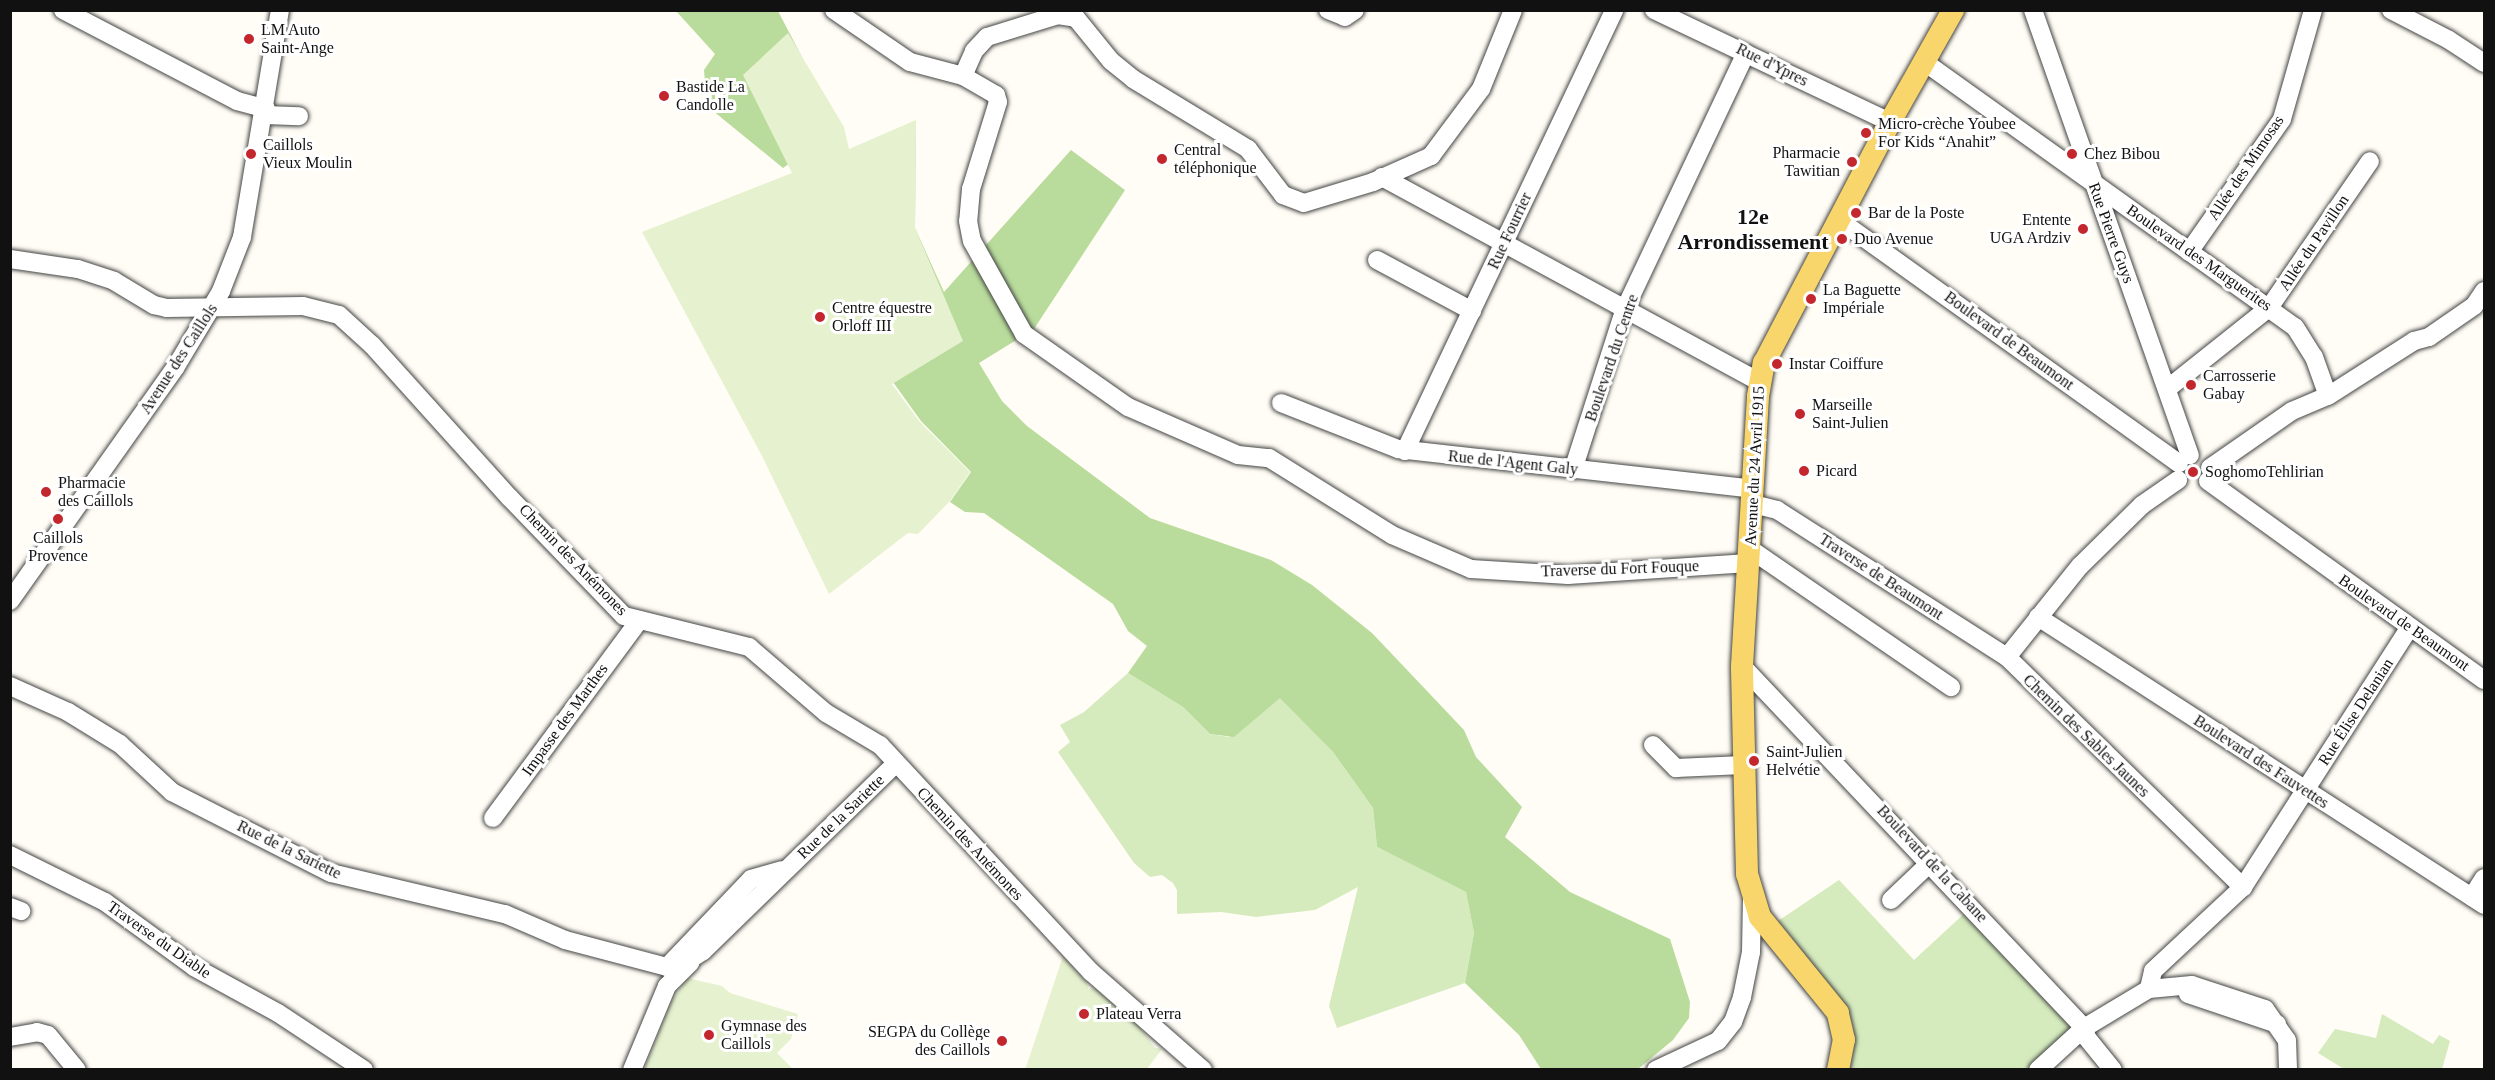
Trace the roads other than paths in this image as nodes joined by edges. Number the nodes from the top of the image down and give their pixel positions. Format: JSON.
{"nodes":[{"id":1,"x":63,"y":10,"type":"edge"},
{"id":2,"x":280,"y":10,"type":"edge"},
{"id":3,"x":834,"y":10,"type":"edge"},
{"id":4,"x":1328,"y":10,"type":"edge"},
{"id":5,"x":1355,"y":10,"type":"edge"},
{"id":6,"x":1513,"y":10,"type":"edge"},
{"id":7,"x":1614,"y":10,"type":"edge"},
{"id":8,"x":1654,"y":10,"type":"edge"},
{"id":9,"x":1953,"y":10,"type":"edge"},
{"id":10,"x":2033,"y":10,"type":"edge"},
{"id":11,"x":2313,"y":10,"type":"edge"},
{"id":12,"x":2391,"y":10,"type":"edge"},
{"id":13,"x":1746,"y":52,"type":"junction"},
{"id":14,"x":1923,"y":61,"type":"junction"},
{"id":15,"x":2484,"y":63,"type":"edge"},
{"id":16,"x":963,"y":76,"type":"junction"},
{"id":17,"x":266,"y":112,"type":"junction"},
{"id":18,"x":299,"y":116,"type":"dead end"},
{"id":19,"x":1890,"y":122,"type":"junction"},
{"id":20,"x":2370,"y":160,"type":"dead end"},
{"id":21,"x":1382,"y":177,"type":"junction"},
{"id":22,"x":2092,"y":182,"type":"junction"},
{"id":23,"x":1839,"y":220,"type":"junction"},
{"id":24,"x":1503,"y":245,"type":"junction"},
{"id":25,"x":2188,"y":252,"type":"junction"},
{"id":26,"x":10,"y":259,"type":"edge"},
{"id":27,"x":1377,"y":260,"type":"dead end"},
{"id":28,"x":2484,"y":291,"type":"edge"},
{"id":29,"x":2270,"y":308,"type":"junction"},
{"id":30,"x":212,"y":310,"type":"junction"},
{"id":31,"x":1472,"y":311,"type":"junction"},
{"id":32,"x":1624,"y":311,"type":"junction"},
{"id":33,"x":1760,"y":382,"type":"junction"},
{"id":34,"x":2167,"y":389,"type":"junction"},
{"id":35,"x":2328,"y":396,"type":"junction"},
{"id":36,"x":1281,"y":403,"type":"dead end"},
{"id":37,"x":1405,"y":451,"type":"junction"},
{"id":38,"x":2183,"y":466,"type":"junction"},
{"id":39,"x":1574,"y":470,"type":"junction"},
{"id":40,"x":2209,"y":474,"type":"junction"},
{"id":41,"x":1753,"y":496,"type":"junction"},
{"id":42,"x":1749,"y":556,"type":"junction"},
{"id":43,"x":10,"y":601,"type":"edge"},
{"id":44,"x":2038,"y":617,"type":"junction"},
{"id":45,"x":638,"y":622,"type":"junction"},
{"id":46,"x":2410,"y":627,"type":"junction"},
{"id":47,"x":2007,"y":657,"type":"junction"},
{"id":48,"x":1742,"y":666,"type":"junction"},
{"id":49,"x":2484,"y":680,"type":"edge"},
{"id":50,"x":10,"y":686,"type":"edge"},
{"id":51,"x":1951,"y":687,"type":"dead end"},
{"id":52,"x":1653,"y":745,"type":"dead end"},
{"id":53,"x":895,"y":765,"type":"junction"},
{"id":54,"x":1743,"y":765,"type":"junction"},
{"id":55,"x":2306,"y":790,"type":"junction"},
{"id":56,"x":493,"y":818,"type":"dead end"},
{"id":57,"x":10,"y":855,"type":"edge"},
{"id":58,"x":1930,"y":863,"type":"junction"},
{"id":59,"x":787,"y":869,"type":"junction"},
{"id":60,"x":2484,"y":878,"type":"edge"},
{"id":61,"x":2243,"y":887,"type":"junction"},
{"id":62,"x":1752,"y":897,"type":"junction"},
{"id":63,"x":1891,"y":900,"type":"dead end"},
{"id":64,"x":2478,"y":901,"type":"edge"},
{"id":65,"x":696,"y":957,"type":"junction"},
{"id":66,"x":667,"y":967,"type":"junction"},
{"id":67,"x":667,"y":986,"type":"junction"},
{"id":68,"x":2149,"y":989,"type":"junction"},
{"id":69,"x":2084,"y":1028,"type":"junction"},
{"id":70,"x":10,"y":1037,"type":"edge"},
{"id":71,"x":78,"y":1070,"type":"edge"},
{"id":72,"x":364,"y":1070,"type":"edge"},
{"id":73,"x":632,"y":1070,"type":"edge"},
{"id":74,"x":1203,"y":1070,"type":"edge"},
{"id":75,"x":1656,"y":1070,"type":"edge"},
{"id":76,"x":1838,"y":1070,"type":"edge"},
{"id":77,"x":2038,"y":1070,"type":"edge"},
{"id":78,"x":2113,"y":1070,"type":"edge"},
{"id":79,"x":2288,"y":1070,"type":"edge"}],
"edges":[{"from":1,"to":17,"type":"street"},
{"from":2,"to":17,"type":"street","name":"Avenue des Caillols"},
{"from":3,"to":16,"type":"street","name":"Traverse du Fort Fouque"},
{"from":4,"to":5,"type":"street"},
{"from":6,"to":21,"type":"street"},
{"from":7,"to":24,"type":"street","name":"Rue Fourrier"},
{"from":8,"to":13,"type":"street","name":"Rue d'Ypres"},
{"from":9,"to":14,"type":"main road","name":"Avenue du 24 Avril 1915"},
{"from":10,"to":22,"type":"street","name":"Rue Pierre Guys"},
{"from":11,"to":25,"type":"street","name":"Allée des Mimosas"},
{"from":12,"to":15,"type":"street"},
{"from":13,"to":19,"type":"street","name":"Rue d'Ypres"},
{"from":13,"to":32,"type":"street","name":"Boulevard du Centre"},
{"from":14,"to":19,"type":"main road","name":"Avenue du 24 Avril 1915"},
{"from":14,"to":22,"type":"street","name":"Boulevard des Marguerites"},
{"from":16,"to":21,"type":"street"},
{"from":16,"to":42,"type":"street","name":"Traverse du Fort Fouque"},
{"from":17,"to":18,"type":"street"},
{"from":17,"to":30,"type":"street","name":"Avenue des Caillols"},
{"from":19,"to":23,"type":"main road","name":"Avenue du 24 Avril 1915"},
{"from":20,"to":29,"type":"street","name":"Allée du Pavillon"},
{"from":21,"to":24,"type":"street"},
{"from":22,"to":25,"type":"street","name":"Boulevard des Marguerites"},
{"from":22,"to":34,"type":"street","name":"Rue Pierre Guys"},
{"from":23,"to":33,"type":"main road","name":"Avenue du 24 Avril 1915"},
{"from":23,"to":38,"type":"street","name":"Boulevard de Beaumont"},
{"from":24,"to":31,"type":"street","name":"Rue Fourrier"},
{"from":24,"to":32,"type":"street"},
{"from":25,"to":29,"type":"street","name":"Boulevard des Marguerites"},
{"from":26,"to":30,"type":"street","name":"Chemin des Anémones"},
{"from":27,"to":31,"type":"street"},
{"from":28,"to":35,"type":"street"},
{"from":29,"to":34,"type":"street","name":"Allée du Pavillon"},
{"from":29,"to":35,"type":"street","name":"Boulevard des Marguerites"},
{"from":30,"to":43,"type":"street","name":"Avenue des Caillols"},
{"from":30,"to":45,"type":"street","name":"Chemin des Anémones"},
{"from":31,"to":37,"type":"street","name":"Rue Fourrier"},
{"from":32,"to":33,"type":"street"},
{"from":32,"to":39,"type":"street","name":"Boulevard du Centre"},
{"from":33,"to":41,"type":"main road","name":"Avenue du 24 Avril 1915"},
{"from":34,"to":38,"type":"street","name":"Rue Pierre Guys"},
{"from":35,"to":40,"type":"street"},
{"from":36,"to":37,"type":"street","name":"Rue de l'Agent Galy"},
{"from":37,"to":39,"type":"street","name":"Rue de l'Agent Galy"},
{"from":38,"to":40,"type":"street","name":"Boulevard de Beaumont"},
{"from":38,"to":40,"type":"street"},
{"from":38,"to":44,"type":"street"},
{"from":39,"to":41,"type":"street","name":"Rue de l'Agent Galy"},
{"from":40,"to":46,"type":"street","name":"Boulevard de Beaumont"},
{"from":41,"to":42,"type":"main road","name":"Avenue du 24 Avril 1915"},
{"from":41,"to":47,"type":"street","name":"Traverse de Beaumont"},
{"from":42,"to":48,"type":"main road","name":"Avenue du 24 Avril 1915"},
{"from":42,"to":51,"type":"street"},
{"from":44,"to":47,"type":"street"},
{"from":44,"to":55,"type":"street","name":"Boulevard des Fauvettes"},
{"from":45,"to":53,"type":"street","name":"Chemin des Anémones"},
{"from":45,"to":56,"type":"street","name":"Impasse des Marthes"},
{"from":46,"to":49,"type":"street","name":"Boulevard de Beaumont"},
{"from":46,"to":55,"type":"street","name":"Rue Élise Delanian"},
{"from":47,"to":61,"type":"street","name":"Chemin des Sables Jaunes"},
{"from":48,"to":54,"type":"main road","name":"Avenue du 24 Avril 1915"},
{"from":48,"to":58,"type":"street","name":"Boulevard de la Cabane"},
{"from":50,"to":66,"type":"street","name":"Rue de la Sariette"},
{"from":52,"to":54,"type":"street"},
{"from":53,"to":59,"type":"street","name":"Rue de la Sariette"},
{"from":53,"to":74,"type":"street","name":"Chemin des Anémones"},
{"from":54,"to":62,"type":"main road","name":"Avenue du 24 Avril 1915"},
{"from":55,"to":61,"type":"street","name":"Rue Élise Delanian"},
{"from":55,"to":64,"type":"street","name":"Boulevard des Fauvettes"},
{"from":57,"to":72,"type":"street","name":"Traverse du Diable"},
{"from":58,"to":63,"type":"street"},
{"from":58,"to":69,"type":"street","name":"Boulevard de la Cabane"},
{"from":59,"to":65,"type":"street","name":"Rue de la Sariette"},
{"from":59,"to":66,"type":"street","name":"Rue de la Sariette"},
{"from":60,"to":64,"type":"street"},
{"from":61,"to":68,"type":"street"},
{"from":62,"to":75,"type":"street"},
{"from":62,"to":76,"type":"main road","name":"Avenue du 24 Avril 1915"},
{"from":65,"to":66,"type":"street","name":"Rue de la Sariette"},
{"from":65,"to":67,"type":"street"},
{"from":66,"to":67,"type":"street"},
{"from":67,"to":73,"type":"street"},
{"from":68,"to":69,"type":"street"},
{"from":68,"to":79,"type":"street"},
{"from":69,"to":77,"type":"street"},
{"from":69,"to":78,"type":"street","name":"Boulevard de la Cabane"},
{"from":70,"to":71,"type":"street"}]}
